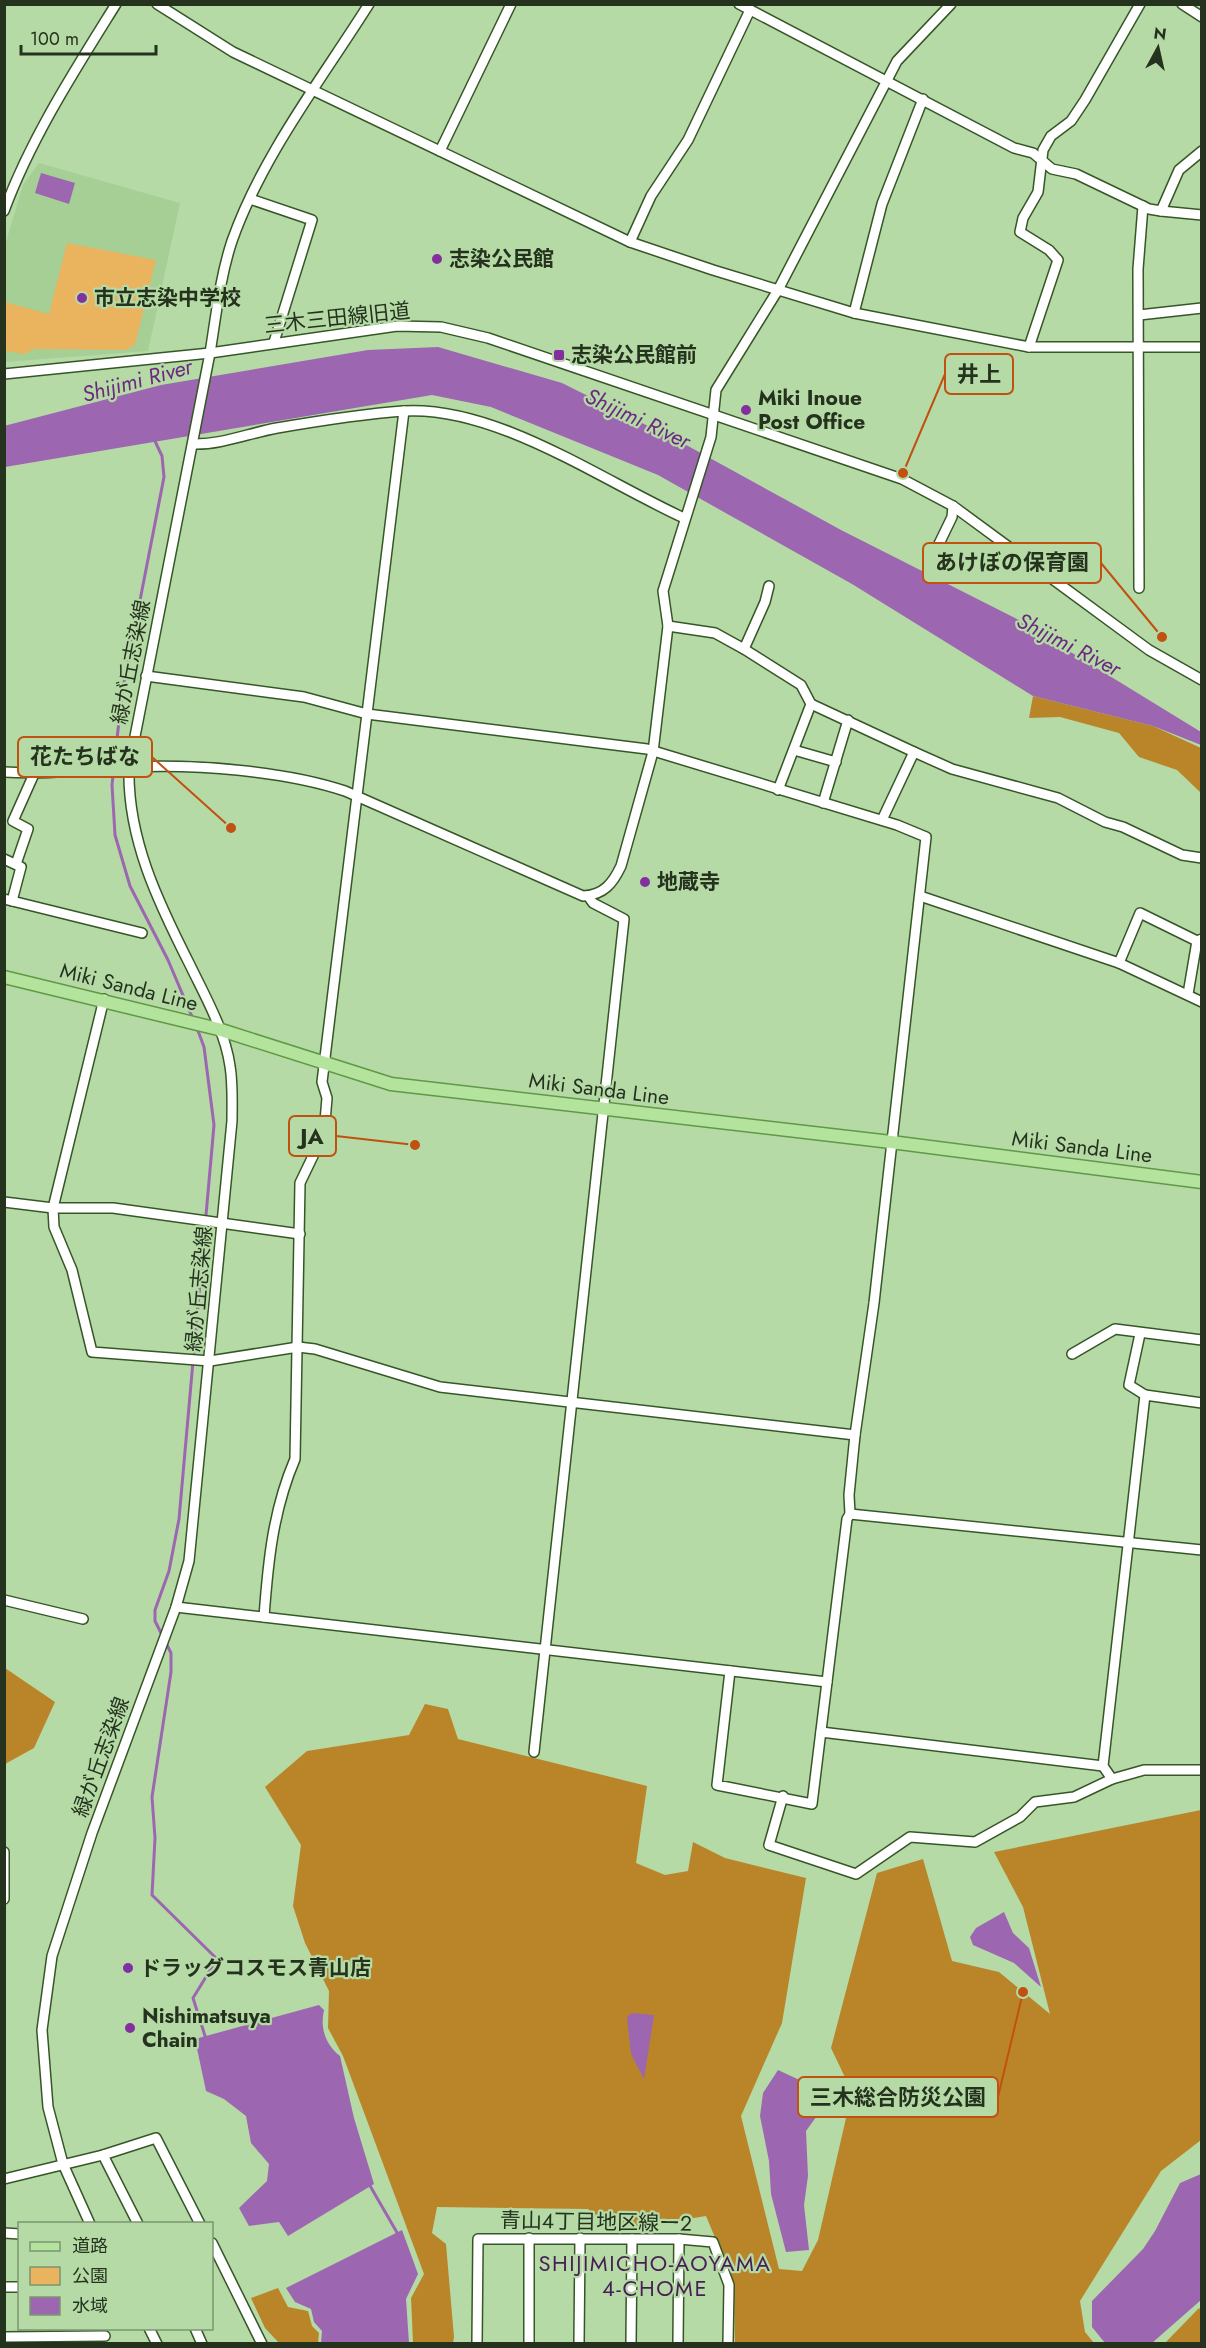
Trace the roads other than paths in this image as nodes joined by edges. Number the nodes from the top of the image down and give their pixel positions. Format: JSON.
{"nodes":[{"id":1,"x":116,"y":4,"type":"edge"},
{"id":2,"x":157,"y":4,"type":"edge"},
{"id":3,"x":369,"y":4,"type":"edge"},
{"id":4,"x":511,"y":4,"type":"edge"},
{"id":5,"x":739,"y":4,"type":"edge"},
{"id":6,"x":951,"y":4,"type":"edge"},
{"id":7,"x":1140,"y":4,"type":"edge"},
{"id":8,"x":1182,"y":4,"type":"edge"},
{"id":9,"x":750,"y":10,"type":"junction"},
{"id":10,"x":1202,"y":16,"type":"edge"},
{"id":11,"x":886,"y":79,"type":"junction"},
{"id":12,"x":314,"y":90,"type":"junction"},
{"id":13,"x":923,"y":99,"type":"junction"},
{"id":14,"x":440,"y":151,"type":"junction"},
{"id":15,"x":1202,"y":151,"type":"edge"},
{"id":16,"x":1191,"y":160,"type":"junction"},
{"id":17,"x":1042,"y":161,"type":"junction"},
{"id":18,"x":1202,"y":165,"type":"edge"},
{"id":19,"x":250,"y":199,"type":"junction"},
{"id":20,"x":1143,"y":206,"type":"junction"},
{"id":21,"x":4,"y":211,"type":"edge"},
{"id":22,"x":1161,"y":211,"type":"junction"},
{"id":23,"x":1202,"y":215,"type":"edge"},
{"id":24,"x":630,"y":242,"type":"junction"},
{"id":25,"x":778,"y":290,"type":"junction"},
{"id":26,"x":1202,"y":308,"type":"edge"},
{"id":27,"x":854,"y":313,"type":"junction"},
{"id":28,"x":1140,"y":315,"type":"junction"},
{"id":29,"x":274,"y":342,"type":"junction"},
{"id":30,"x":1029,"y":347,"type":"junction"},
{"id":31,"x":1138,"y":347,"type":"junction"},
{"id":32,"x":1202,"y":347,"type":"edge"},
{"id":33,"x":210,"y":353,"type":"junction"},
{"id":34,"x":4,"y":374,"type":"edge"},
{"id":35,"x":404,"y":411,"type":"junction"},
{"id":36,"x":714,"y":414,"type":"junction"},
{"id":37,"x":193,"y":444,"type":"junction"},
{"id":38,"x":953,"y":506,"type":"junction"},
{"id":39,"x":684,"y":518,"type":"junction"},
{"id":40,"x":936,"y":550,"type":"dead end"},
{"id":41,"x":769,"y":586,"type":"dead end"},
{"id":42,"x":1139,"y":588,"type":"dead end"},
{"id":43,"x":668,"y":626,"type":"junction"},
{"id":44,"x":744,"y":649,"type":"junction"},
{"id":45,"x":146,"y":676,"type":"junction"},
{"id":46,"x":1202,"y":680,"type":"edge"},
{"id":47,"x":811,"y":704,"type":"junction"},
{"id":48,"x":367,"y":714,"type":"junction"},
{"id":49,"x":848,"y":720,"type":"junction"},
{"id":50,"x":794,"y":750,"type":"junction"},
{"id":51,"x":652,"y":752,"type":"junction"},
{"id":52,"x":914,"y":752,"type":"junction"},
{"id":53,"x":836,"y":762,"type":"junction"},
{"id":54,"x":129,"y":767,"type":"junction"},
{"id":55,"x":4,"y":772,"type":"edge"},
{"id":56,"x":34,"y":774,"type":"junction"},
{"id":57,"x":778,"y":790,"type":"junction"},
{"id":58,"x":358,"y":798,"type":"junction"},
{"id":59,"x":823,"y":802,"type":"junction"},
{"id":60,"x":882,"y":820,"type":"junction"},
{"id":61,"x":1202,"y":858,"type":"edge"},
{"id":62,"x":4,"y":859,"type":"edge"},
{"id":63,"x":16,"y":864,"type":"junction"},
{"id":64,"x":588,"y":896,"type":"junction"},
{"id":65,"x":920,"y":896,"type":"junction"},
{"id":66,"x":8,"y":900,"type":"edge"},
{"id":67,"x":142,"y":933,"type":"dead end"},
{"id":68,"x":1199,"y":940,"type":"edge"},
{"id":69,"x":1119,"y":963,"type":"junction"},
{"id":70,"x":4,"y":977,"type":"edge"},
{"id":71,"x":1188,"y":994,"type":"junction"},
{"id":72,"x":104,"y":999,"type":"junction"},
{"id":73,"x":1202,"y":1002,"type":"edge"},
{"id":74,"x":219,"y":1029,"type":"junction"},
{"id":75,"x":325,"y":1064,"type":"junction"},
{"id":76,"x":605,"y":1109,"type":"junction"},
{"id":77,"x":891,"y":1142,"type":"junction"},
{"id":78,"x":1202,"y":1182,"type":"edge"},
{"id":79,"x":4,"y":1202,"type":"edge"},
{"id":80,"x":53,"y":1208,"type":"junction"},
{"id":81,"x":224,"y":1222,"type":"junction"},
{"id":82,"x":300,"y":1234,"type":"junction"},
{"id":83,"x":1140,"y":1334,"type":"junction"},
{"id":84,"x":1202,"y":1340,"type":"edge"},
{"id":85,"x":298,"y":1347,"type":"junction"},
{"id":86,"x":1072,"y":1354,"type":"dead end"},
{"id":87,"x":210,"y":1361,"type":"junction"},
{"id":88,"x":1145,"y":1395,"type":"junction"},
{"id":89,"x":573,"y":1401,"type":"junction"},
{"id":90,"x":1202,"y":1403,"type":"edge"},
{"id":91,"x":855,"y":1435,"type":"junction"},
{"id":92,"x":850,"y":1514,"type":"junction"},
{"id":93,"x":1128,"y":1543,"type":"junction"},
{"id":94,"x":1202,"y":1550,"type":"edge"},
{"id":95,"x":4,"y":1600,"type":"edge"},
{"id":96,"x":176,"y":1607,"type":"junction"},
{"id":97,"x":264,"y":1617,"type":"junction"},
{"id":98,"x":82,"y":1619,"type":"dead end"},
{"id":99,"x":544,"y":1649,"type":"junction"},
{"id":100,"x":730,"y":1671,"type":"junction"},
{"id":101,"x":827,"y":1683,"type":"junction"},
{"id":102,"x":822,"y":1732,"type":"junction"},
{"id":103,"x":534,"y":1752,"type":"dead end"},
{"id":104,"x":1103,"y":1766,"type":"junction"},
{"id":105,"x":1202,"y":1770,"type":"edge"},
{"id":106,"x":1112,"y":1779,"type":"junction"},
{"id":107,"x":783,"y":1796,"type":"junction"},
{"id":108,"x":4,"y":1852,"type":"edge"},
{"id":109,"x":4,"y":1899,"type":"edge"},
{"id":110,"x":103,"y":2155,"type":"junction"},
{"id":111,"x":63,"y":2164,"type":"junction"},
{"id":112,"x":4,"y":2179,"type":"edge"},
{"id":113,"x":90,"y":2222,"type":"edge"},
{"id":114,"x":137,"y":2222,"type":"edge"},
{"id":115,"x":199,"y":2222,"type":"edge"},
{"id":116,"x":529,"y":2238,"type":"junction"},
{"id":117,"x":580,"y":2238,"type":"junction"},
{"id":118,"x":632,"y":2239,"type":"junction"},
{"id":119,"x":679,"y":2239,"type":"junction"},
{"id":120,"x":213,"y":2245,"type":"edge"},
{"id":121,"x":105,"y":2336,"type":"edge"},
{"id":122,"x":4,"y":2337,"type":"edge"},
{"id":123,"x":262,"y":2343,"type":"edge"},
{"id":124,"x":477,"y":2343,"type":"edge"},
{"id":125,"x":529,"y":2343,"type":"edge"},
{"id":126,"x":579,"y":2343,"type":"edge"},
{"id":127,"x":631,"y":2343,"type":"edge"},
{"id":128,"x":678,"y":2343,"type":"edge"},
{"id":129,"x":728,"y":2343,"type":"edge"}],
"edges":[{"from":1,"to":21,"type":"street"},
{"from":2,"to":12,"type":"street"},
{"from":3,"to":12,"type":"street","name":"緑が丘志染線"},
{"from":4,"to":14,"type":"street"},
{"from":5,"to":9,"type":"street"},
{"from":6,"to":11,"type":"street"},
{"from":7,"to":17,"type":"street"},
{"from":8,"to":10,"type":"street"},
{"from":9,"to":11,"type":"street"},
{"from":9,"to":24,"type":"street"},
{"from":11,"to":13,"type":"street"},
{"from":11,"to":25,"type":"street"},
{"from":12,"to":14,"type":"street"},
{"from":12,"to":19,"type":"street","name":"緑が丘志染線"},
{"from":13,"to":17,"type":"street"},
{"from":13,"to":27,"type":"street"},
{"from":14,"to":24,"type":"street"},
{"from":15,"to":16,"type":"street"},
{"from":16,"to":18,"type":"street"},
{"from":16,"to":22,"type":"street"},
{"from":17,"to":20,"type":"street"},
{"from":17,"to":30,"type":"street"},
{"from":19,"to":29,"type":"street"},
{"from":19,"to":33,"type":"street","name":"緑が丘志染線"},
{"from":20,"to":22,"type":"street"},
{"from":20,"to":28,"type":"street"},
{"from":22,"to":23,"type":"street"},
{"from":24,"to":25,"type":"street"},
{"from":25,"to":27,"type":"street"},
{"from":25,"to":36,"type":"street"},
{"from":26,"to":28,"type":"street"},
{"from":27,"to":30,"type":"street"},
{"from":28,"to":31,"type":"street"},
{"from":29,"to":33,"type":"street","name":"三木三田線旧道"},
{"from":29,"to":36,"type":"street","name":"三木三田線旧道"},
{"from":30,"to":31,"type":"street"},
{"from":31,"to":32,"type":"street"},
{"from":31,"to":42,"type":"street"},
{"from":33,"to":34,"type":"street","name":"三木三田線旧道"},
{"from":33,"to":37,"type":"street","name":"緑が丘志染線"},
{"from":35,"to":37,"type":"street"},
{"from":35,"to":39,"type":"street"},
{"from":35,"to":48,"type":"street"},
{"from":36,"to":38,"type":"street","name":"三木三田線旧道"},
{"from":36,"to":39,"type":"street"},
{"from":37,"to":45,"type":"street","name":"緑が丘志染線"},
{"from":38,"to":40,"type":"street"},
{"from":38,"to":46,"type":"street","name":"三木三田線旧道"},
{"from":39,"to":43,"type":"street"},
{"from":41,"to":44,"type":"street"},
{"from":43,"to":44,"type":"street"},
{"from":43,"to":51,"type":"street"},
{"from":44,"to":47,"type":"street"},
{"from":45,"to":48,"type":"street"},
{"from":45,"to":54,"type":"street","name":"緑が丘志染線"},
{"from":47,"to":49,"type":"street"},
{"from":47,"to":50,"type":"street"},
{"from":48,"to":51,"type":"street"},
{"from":48,"to":58,"type":"street"},
{"from":49,"to":52,"type":"street"},
{"from":49,"to":53,"type":"street"},
{"from":50,"to":53,"type":"street"},
{"from":50,"to":57,"type":"street"},
{"from":51,"to":57,"type":"street"},
{"from":51,"to":64,"type":"street"},
{"from":52,"to":60,"type":"street"},
{"from":52,"to":61,"type":"street"},
{"from":53,"to":59,"type":"street"},
{"from":54,"to":56,"type":"street"},
{"from":54,"to":58,"type":"street"},
{"from":54,"to":74,"type":"street","name":"緑が丘志染線"},
{"from":55,"to":56,"type":"street"},
{"from":56,"to":63,"type":"street"},
{"from":57,"to":59,"type":"street"},
{"from":58,"to":64,"type":"street"},
{"from":58,"to":75,"type":"street"},
{"from":59,"to":60,"type":"street"},
{"from":60,"to":65,"type":"street"},
{"from":62,"to":63,"type":"street"},
{"from":63,"to":66,"type":"street"},
{"from":64,"to":76,"type":"street"},
{"from":65,"to":69,"type":"street"},
{"from":65,"to":77,"type":"street"},
{"from":66,"to":67,"type":"street"},
{"from":68,"to":69,"type":"street"},
{"from":68,"to":71,"type":"street"},
{"from":69,"to":71,"type":"street"},
{"from":70,"to":72,"type":"main road","name":"Miki Sanda Line"},
{"from":71,"to":73,"type":"street"},
{"from":72,"to":74,"type":"main road","name":"Miki Sanda Line"},
{"from":72,"to":80,"type":"street"},
{"from":74,"to":75,"type":"main road","name":"Miki Sanda Line"},
{"from":74,"to":81,"type":"street","name":"緑が丘志染線"},
{"from":75,"to":76,"type":"main road","name":"Miki Sanda Line"},
{"from":75,"to":82,"type":"street"},
{"from":76,"to":77,"type":"main road","name":"Miki Sanda Line"},
{"from":76,"to":89,"type":"street"},
{"from":77,"to":78,"type":"main road","name":"Miki Sanda Line"},
{"from":77,"to":91,"type":"street"},
{"from":79,"to":80,"type":"street"},
{"from":80,"to":81,"type":"street"},
{"from":80,"to":87,"type":"street"},
{"from":81,"to":82,"type":"street"},
{"from":81,"to":87,"type":"street","name":"緑が丘志染線"},
{"from":82,"to":85,"type":"street"},
{"from":83,"to":84,"type":"street"},
{"from":83,"to":86,"type":"street"},
{"from":83,"to":88,"type":"street"},
{"from":85,"to":87,"type":"street"},
{"from":85,"to":89,"type":"street"},
{"from":85,"to":97,"type":"street"},
{"from":87,"to":96,"type":"street","name":"緑が丘志染線"},
{"from":88,"to":90,"type":"street"},
{"from":88,"to":93,"type":"street"},
{"from":89,"to":91,"type":"street"},
{"from":89,"to":99,"type":"street"},
{"from":91,"to":92,"type":"street"},
{"from":92,"to":93,"type":"street"},
{"from":92,"to":101,"type":"street"},
{"from":93,"to":94,"type":"street"},
{"from":93,"to":104,"type":"street"},
{"from":95,"to":98,"type":"street"},
{"from":96,"to":97,"type":"street"},
{"from":96,"to":111,"type":"street","name":"緑が丘志染線"},
{"from":97,"to":99,"type":"street"},
{"from":99,"to":100,"type":"street"},
{"from":99,"to":103,"type":"street"},
{"from":100,"to":101,"type":"street"},
{"from":100,"to":107,"type":"street"},
{"from":101,"to":102,"type":"street"},
{"from":102,"to":104,"type":"street"},
{"from":102,"to":107,"type":"street"},
{"from":104,"to":106,"type":"street"},
{"from":105,"to":106,"type":"street"},
{"from":106,"to":107,"type":"street"},
{"from":108,"to":109,"type":"street"},
{"from":110,"to":111,"type":"street"},
{"from":110,"to":114,"type":"street"},
{"from":110,"to":115,"type":"street"},
{"from":111,"to":112,"type":"street"},
{"from":111,"to":113,"type":"street","name":"緑が丘志染線"},
{"from":116,"to":117,"type":"street","name":"青山４丁目地区線ー２"},
{"from":116,"to":124,"type":"street","name":"青山４丁目地区線ー２"},
{"from":116,"to":125,"type":"street"},
{"from":117,"to":118,"type":"street","name":"青山４丁目地区線ー２"},
{"from":117,"to":126,"type":"street"},
{"from":118,"to":119,"type":"street","name":"青山４丁目地区線ー２"},
{"from":118,"to":127,"type":"street"},
{"from":119,"to":128,"type":"street"},
{"from":119,"to":129,"type":"street","name":"青山４丁目地区線ー２"},
{"from":120,"to":123,"type":"street"},
{"from":121,"to":122,"type":"street"}]}
